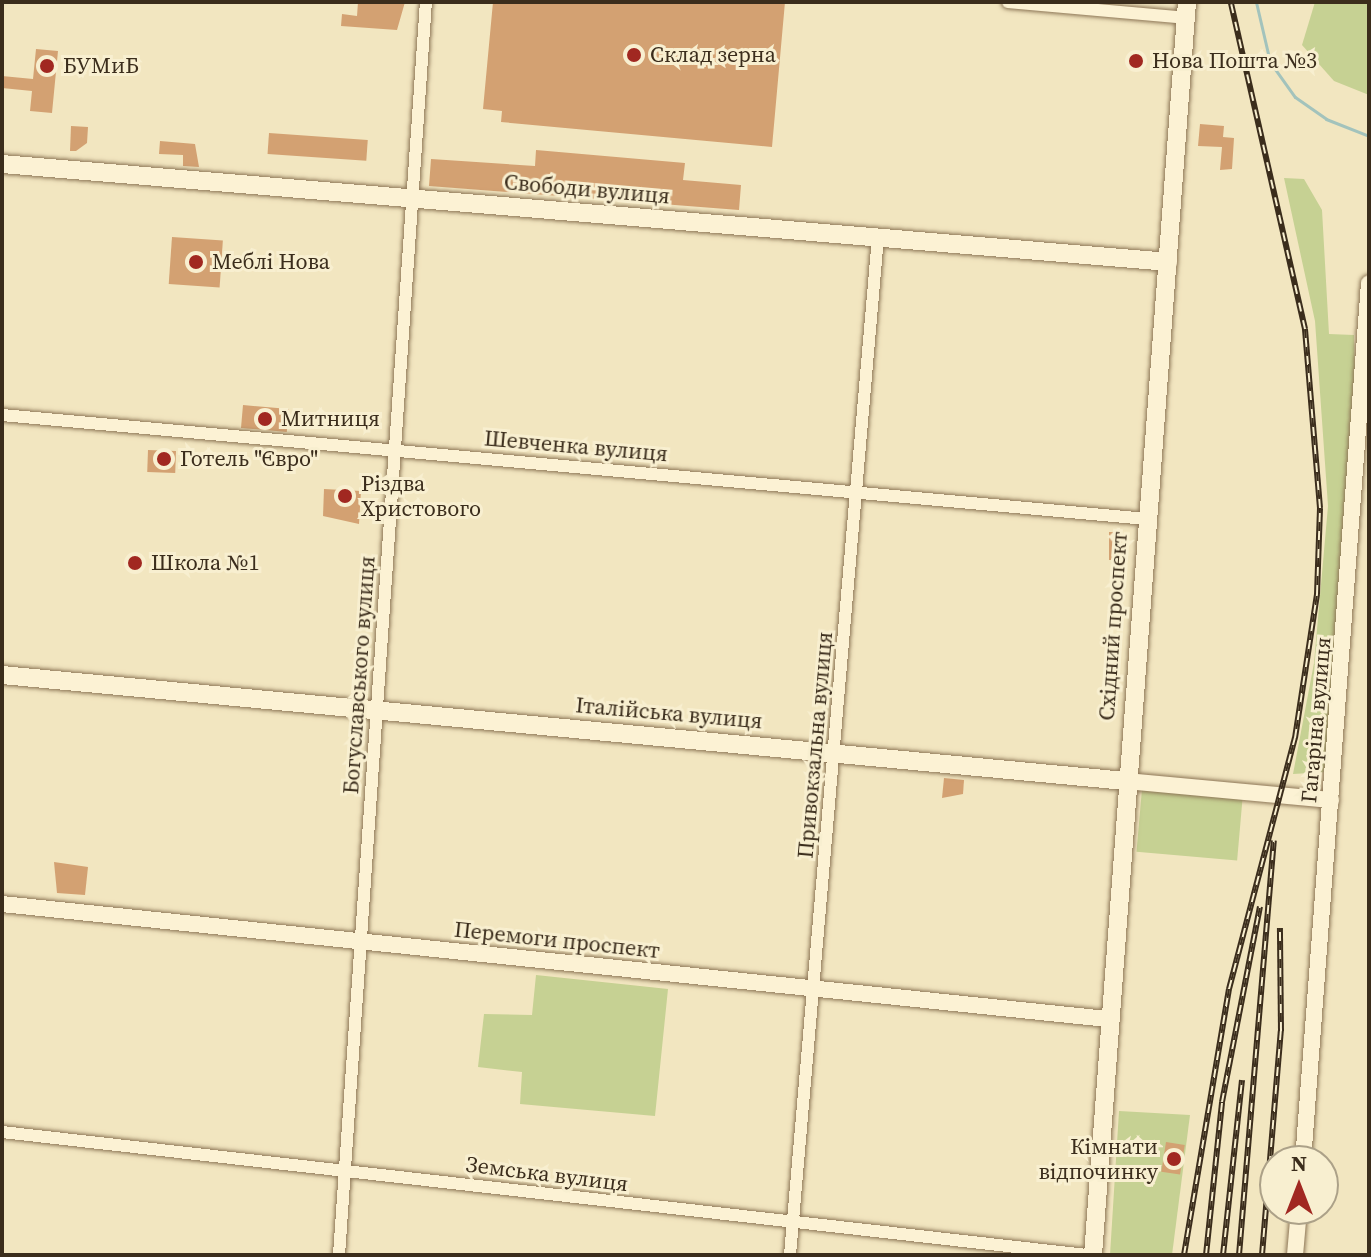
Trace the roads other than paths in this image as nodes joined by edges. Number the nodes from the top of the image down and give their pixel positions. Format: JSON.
{"nodes":[{"id":1,"x":426,"y":2,"type":"edge"},
{"id":2,"x":1008,"y":2,"type":"edge"},
{"id":3,"x":1187,"y":10,"type":"edge"},
{"id":4,"x":2,"y":164,"type":"edge"},
{"id":5,"x":412,"y":198,"type":"junction"},
{"id":6,"x":878,"y":237,"type":"junction"},
{"id":7,"x":1168,"y":262,"type":"junction"},
{"id":8,"x":1369,"y":283,"type":"edge"},
{"id":9,"x":2,"y":415,"type":"edge"},
{"id":10,"x":397,"y":450,"type":"junction"},
{"id":11,"x":857,"y":492,"type":"junction"},
{"id":12,"x":1146,"y":519,"type":"junction"},
{"id":13,"x":2,"y":675,"type":"edge"},
{"id":14,"x":375,"y":710,"type":"junction"},
{"id":15,"x":835,"y":753,"type":"junction"},
{"id":16,"x":1126,"y":781,"type":"junction"},
{"id":17,"x":1331,"y":800,"type":"junction"},
{"id":18,"x":2,"y":904,"type":"edge"},
{"id":19,"x":361,"y":941,"type":"junction"},
{"id":20,"x":813,"y":989,"type":"junction"},
{"id":21,"x":1107,"y":1019,"type":"junction"},
{"id":22,"x":2,"y":1132,"type":"edge"},
{"id":23,"x":1304,"y":1145,"type":"edge"},
{"id":24,"x":345,"y":1171,"type":"junction"},
{"id":25,"x":793,"y":1221,"type":"junction"},
{"id":26,"x":1298,"y":1225,"type":"edge"},
{"id":27,"x":339,"y":1255,"type":"edge"},
{"id":28,"x":790,"y":1255,"type":"edge"},
{"id":29,"x":1090,"y":1255,"type":"edge"},
{"id":30,"x":1295,"y":1255,"type":"edge"}],
"edges":[{"from":1,"to":5,"type":"street","name":"Богуславського вулиця"},
{"from":2,"to":3,"type":"street"},
{"from":3,"to":7,"type":"main road","name":"Східний проспект"},
{"from":4,"to":5,"type":"main road","name":"Свободи вулиця"},
{"from":5,"to":6,"type":"main road","name":"Свободи вулиця"},
{"from":5,"to":10,"type":"street","name":"Богуславського вулиця"},
{"from":6,"to":7,"type":"main road","name":"Свободи вулиця"},
{"from":6,"to":11,"type":"street","name":"Привокзальна вулиця"},
{"from":7,"to":12,"type":"main road","name":"Східний проспект"},
{"from":8,"to":17,"type":"street","name":"Гагаріна вулиця"},
{"from":9,"to":10,"type":"street","name":"Шевченка вулиця"},
{"from":10,"to":11,"type":"street","name":"Шевченка вулиця"},
{"from":10,"to":14,"type":"street","name":"Богуславського вулиця"},
{"from":11,"to":12,"type":"street","name":"Шевченка вулиця"},
{"from":11,"to":15,"type":"street","name":"Привокзальна вулиця"},
{"from":12,"to":16,"type":"main road","name":"Східний проспект"},
{"from":13,"to":14,"type":"main road","name":"Італійська вулиця"},
{"from":14,"to":15,"type":"main road","name":"Італійська вулиця"},
{"from":14,"to":19,"type":"street","name":"Богуславського вулиця"},
{"from":15,"to":16,"type":"main road","name":"Італійська вулиця"},
{"from":15,"to":20,"type":"street","name":"Привокзальна вулиця"},
{"from":16,"to":17,"type":"street","name":"Італійська вулиця"},
{"from":16,"to":21,"type":"main road","name":"Східний проспект"},
{"from":17,"to":23,"type":"street","name":"Гагаріна вулиця"},
{"from":18,"to":19,"type":"street","name":"Перемоги проспект"},
{"from":19,"to":20,"type":"street","name":"Перемоги проспект"},
{"from":19,"to":24,"type":"street","name":"Богуславського вулиця"},
{"from":20,"to":21,"type":"street","name":"Перемоги проспект"},
{"from":20,"to":25,"type":"street","name":"Привокзальна вулиця"},
{"from":21,"to":29,"type":"main road","name":"Східний проспект"},
{"from":22,"to":24,"type":"street","name":"Земська вулиця"},
{"from":24,"to":25,"type":"street","name":"Земська вулиця"},
{"from":24,"to":27,"type":"street","name":"Богуславського вулиця"},
{"from":25,"to":28,"type":"street","name":"Привокзальна вулиця"},
{"from":25,"to":29,"type":"street","name":"Земська вулиця"},
{"from":26,"to":30,"type":"street"}]}
